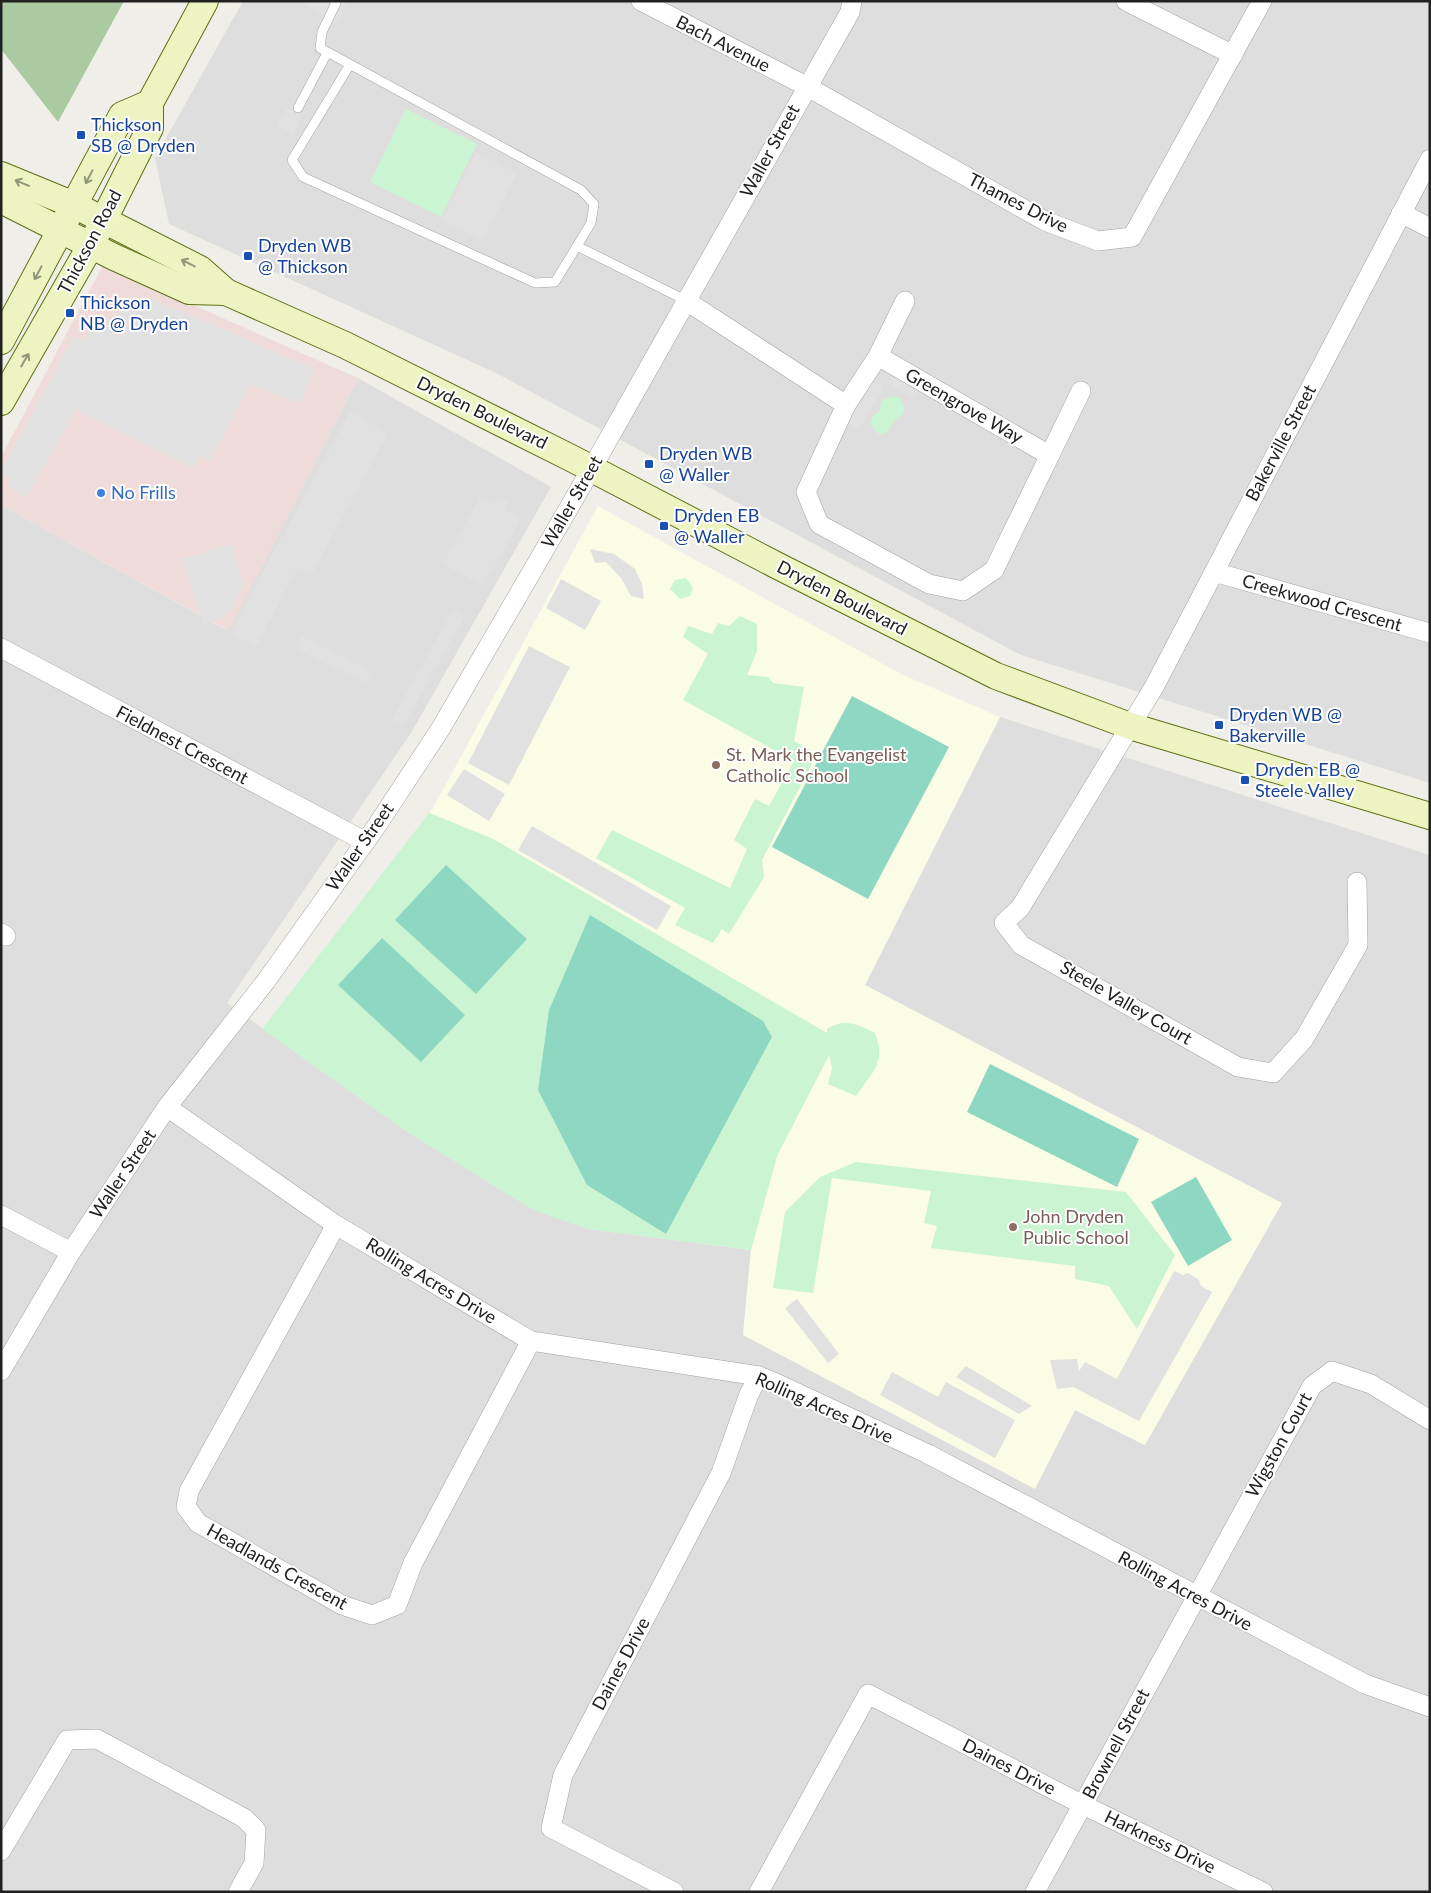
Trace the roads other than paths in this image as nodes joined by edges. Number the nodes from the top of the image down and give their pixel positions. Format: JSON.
{"nodes":[{"id":1,"x":205,"y":1,"type":"edge"},
{"id":2,"x":334,"y":1,"type":"edge"},
{"id":3,"x":641,"y":1,"type":"edge"},
{"id":4,"x":852,"y":1,"type":"edge"},
{"id":5,"x":1126,"y":1,"type":"edge"},
{"id":6,"x":1262,"y":1,"type":"edge"},
{"id":7,"x":327,"y":53,"type":"junction"},
{"id":8,"x":1233,"y":55,"type":"junction"},
{"id":9,"x":349,"y":66,"type":"junction"},
{"id":10,"x":806,"y":86,"type":"junction"},
{"id":11,"x":150,"y":103,"type":"junction"},
{"id":12,"x":298,"y":108,"type":"dead end"},
{"id":13,"x":1430,"y":158,"type":"edge"},
{"id":14,"x":1,"y":175,"type":"edge"},
{"id":15,"x":1,"y":200,"type":"edge"},
{"id":16,"x":74,"y":205,"type":"junction"},
{"id":17,"x":1401,"y":213,"type":"junction"},
{"id":18,"x":103,"y":220,"type":"junction"},
{"id":19,"x":1430,"y":228,"type":"edge"},
{"id":20,"x":61,"y":230,"type":"junction"},
{"id":21,"x":91,"y":245,"type":"junction"},
{"id":22,"x":577,"y":246,"type":"junction"},
{"id":23,"x":226,"y":292,"type":"junction"},
{"id":24,"x":685,"y":300,"type":"junction"},
{"id":25,"x":906,"y":301,"type":"dead end"},
{"id":26,"x":1,"y":341,"type":"edge"},
{"id":27,"x":878,"y":356,"type":"junction"},
{"id":28,"x":1080,"y":391,"type":"dead end"},
{"id":29,"x":1,"y":402,"type":"edge"},
{"id":30,"x":846,"y":405,"type":"junction"},
{"id":31,"x":1049,"y":455,"type":"junction"},
{"id":32,"x":592,"y":468,"type":"junction"},
{"id":33,"x":1214,"y":572,"type":"junction"},
{"id":34,"x":1430,"y":633,"type":"edge"},
{"id":35,"x":1,"y":648,"type":"edge"},
{"id":36,"x":1130,"y":726,"type":"junction"},
{"id":37,"x":1430,"y":816,"type":"edge"},
{"id":38,"x":364,"y":841,"type":"junction"},
{"id":39,"x":1357,"y":882,"type":"dead end"},
{"id":40,"x":167,"y":1107,"type":"junction"},
{"id":41,"x":1,"y":1215,"type":"edge"},
{"id":42,"x":336,"y":1225,"type":"junction"},
{"id":43,"x":70,"y":1252,"type":"junction"},
{"id":44,"x":531,"y":1341,"type":"junction"},
{"id":45,"x":1,"y":1371,"type":"edge"},
{"id":46,"x":759,"y":1376,"type":"junction"},
{"id":47,"x":1430,"y":1420,"type":"edge"},
{"id":48,"x":1196,"y":1596,"type":"junction"},
{"id":49,"x":1430,"y":1706,"type":"edge"},
{"id":50,"x":1083,"y":1805,"type":"junction"},
{"id":51,"x":1,"y":1851,"type":"edge"},
{"id":52,"x":238,"y":1892,"type":"edge"},
{"id":53,"x":674,"y":1892,"type":"edge"},
{"id":54,"x":759,"y":1892,"type":"edge"},
{"id":55,"x":1035,"y":1892,"type":"edge"},
{"id":56,"x":1264,"y":1892,"type":"edge"}],
"edges":[{"from":1,"to":11,"type":"street","name":"Thickson Road"},
{"from":2,"to":7,"type":"lane"},
{"from":3,"to":10,"type":"street","name":"Bach Avenue"},
{"from":4,"to":10,"type":"street","name":"Waller Street"},
{"from":5,"to":8,"type":"street"},
{"from":6,"to":8,"type":"street","name":"Thames Drive"},
{"from":7,"to":9,"type":"lane"},
{"from":7,"to":12,"type":"lane"},
{"from":8,"to":10,"type":"street","name":"Thames Drive"},
{"from":9,"to":22,"type":"lane"},
{"from":9,"to":22,"type":"lane"},
{"from":10,"to":24,"type":"street","name":"Waller Street"},
{"from":11,"to":16,"type":"street","name":"Thickson Road","one_way":true},
{"from":11,"to":18,"type":"street","name":"Thickson Road"},
{"from":13,"to":17,"type":"street","name":"Bakerville Street"},
{"from":16,"to":14,"type":"street","name":"Dryden Boulevard","one_way":true},
{"from":15,"to":20,"type":"street","name":"Dryden Boulevard"},
{"from":16,"to":18,"type":"street","name":"Dryden Boulevard"},
{"from":16,"to":20,"type":"street","name":"Thickson Road"},
{"from":17,"to":19,"type":"street"},
{"from":17,"to":33,"type":"street","name":"Bakerville Street"},
{"from":18,"to":21,"type":"street","name":"Thickson Road"},
{"from":23,"to":18,"type":"street","name":"Dryden Boulevard","one_way":true},
{"from":20,"to":21,"type":"street","name":"Dryden Boulevard"},
{"from":20,"to":26,"type":"street","name":"Thickson Road","one_way":true},
{"from":21,"to":23,"type":"street","name":"Dryden Boulevard"},
{"from":29,"to":21,"type":"street","name":"Thickson Road","one_way":true},
{"from":22,"to":24,"type":"lane"},
{"from":23,"to":32,"type":"street","name":"Dryden Boulevard"},
{"from":24,"to":30,"type":"street"},
{"from":24,"to":32,"type":"street","name":"Waller Street"},
{"from":25,"to":27,"type":"street"},
{"from":27,"to":30,"type":"street"},
{"from":27,"to":31,"type":"street","name":"Greengrove Way"},
{"from":28,"to":31,"type":"street"},
{"from":30,"to":31,"type":"street"},
{"from":32,"to":36,"type":"street","name":"Dryden Boulevard"},
{"from":32,"to":38,"type":"street","name":"Waller Street"},
{"from":33,"to":34,"type":"street","name":"Creekwood Crescent"},
{"from":33,"to":36,"type":"street","name":"Bakerville Street"},
{"from":35,"to":38,"type":"street","name":"Fieldnest Crescent"},
{"from":36,"to":37,"type":"street","name":"Dryden Boulevard"},
{"from":36,"to":39,"type":"street","name":"Steele Valley Court"},
{"from":38,"to":40,"type":"street","name":"Waller Street"},
{"from":40,"to":42,"type":"street","name":"Rolling Acres Drive"},
{"from":40,"to":43,"type":"street","name":"Waller Street"},
{"from":41,"to":43,"type":"street"},
{"from":42,"to":44,"type":"street","name":"Rolling Acres Drive"},
{"from":42,"to":44,"type":"street","name":"Headlands Crescent"},
{"from":43,"to":45,"type":"street","name":"Waller Street"},
{"from":44,"to":46,"type":"street","name":"Rolling Acres Drive"},
{"from":46,"to":48,"type":"street","name":"Rolling Acres Drive"},
{"from":46,"to":53,"type":"street","name":"Daines Drive"},
{"from":47,"to":48,"type":"street","name":"Wigston Court"},
{"from":48,"to":49,"type":"street","name":"Rolling Acres Drive"},
{"from":48,"to":50,"type":"street","name":"Brownell Street"},
{"from":50,"to":54,"type":"street","name":"Daines Drive"},
{"from":50,"to":55,"type":"street","name":"Brownell Street"},
{"from":50,"to":56,"type":"street","name":"Harkness Drive"},
{"from":51,"to":52,"type":"street"}]}
